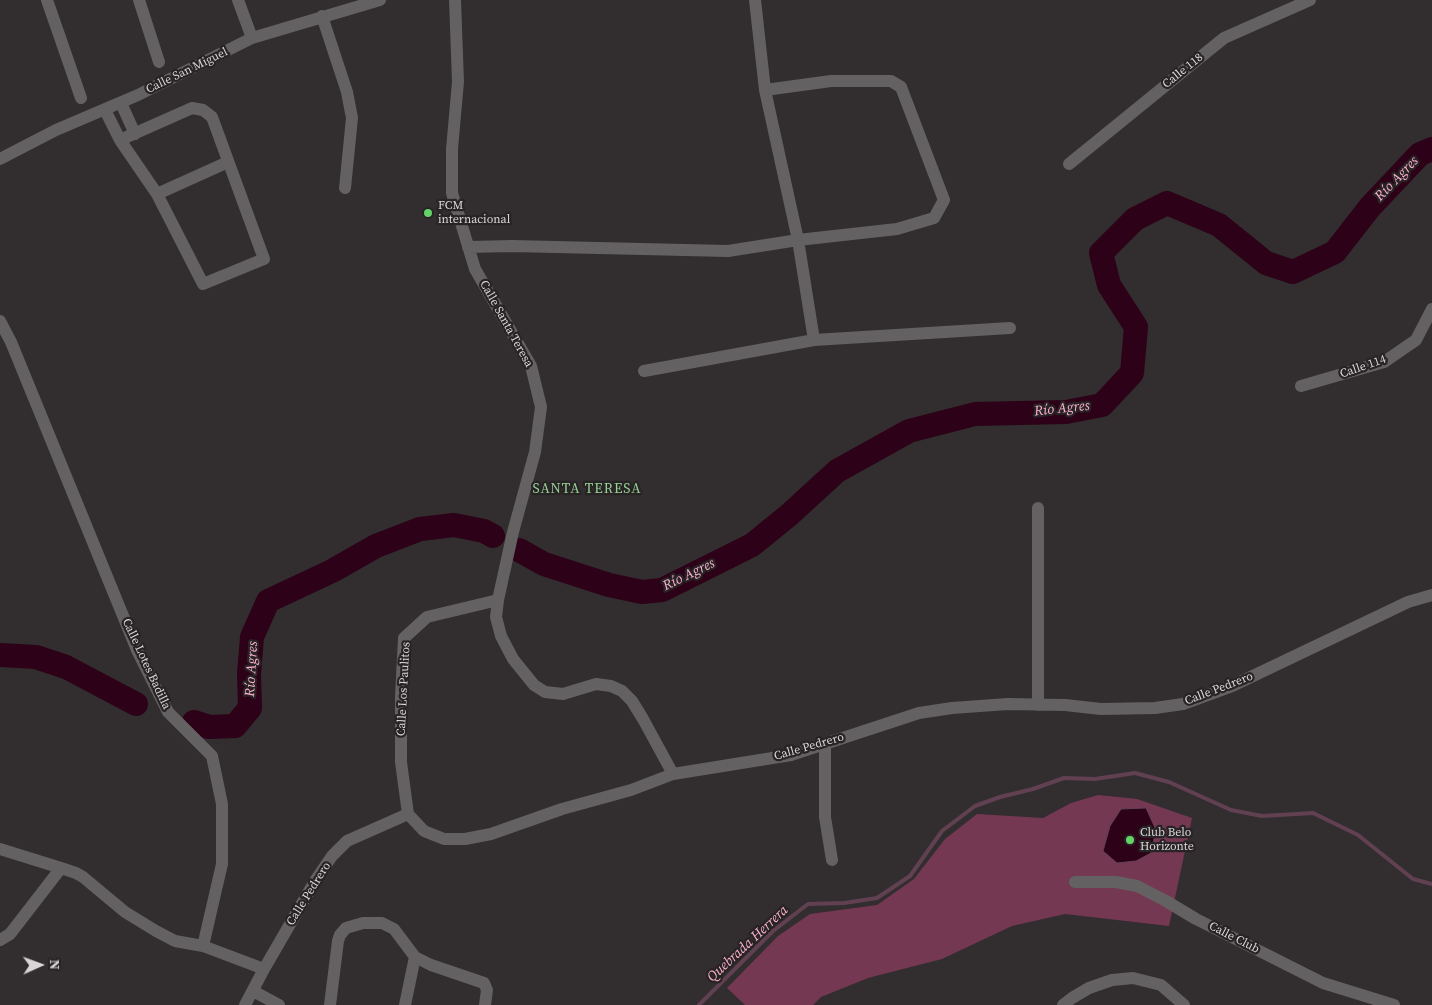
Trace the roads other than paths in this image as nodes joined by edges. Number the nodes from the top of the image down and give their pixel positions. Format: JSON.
{"nodes":[{"id":1,"x":47,"y":0,"type":"edge"},
{"id":2,"x":139,"y":0,"type":"edge"},
{"id":3,"x":238,"y":0,"type":"edge"},
{"id":4,"x":380,"y":0,"type":"edge"},
{"id":5,"x":454,"y":0,"type":"edge"},
{"id":6,"x":755,"y":0,"type":"edge"},
{"id":7,"x":1310,"y":0,"type":"edge"},
{"id":8,"x":322,"y":16,"type":"junction"},
{"id":9,"x":252,"y":38,"type":"junction"},
{"id":10,"x":159,"y":62,"type":"dead end"},
{"id":11,"x":765,"y":90,"type":"junction"},
{"id":12,"x":81,"y":98,"type":"dead end"},
{"id":13,"x":121,"y":103,"type":"junction"},
{"id":14,"x":106,"y":110,"type":"junction"},
{"id":15,"x":136,"y":134,"type":"junction"},
{"id":16,"x":120,"y":140,"type":"junction"},
{"id":17,"x":0,"y":159,"type":"edge"},
{"id":18,"x":228,"y":162,"type":"junction"},
{"id":19,"x":1069,"y":164,"type":"dead end"},
{"id":20,"x":345,"y":188,"type":"dead end"},
{"id":21,"x":157,"y":194,"type":"junction"},
{"id":22,"x":798,"y":240,"type":"junction"},
{"id":23,"x":468,"y":247,"type":"junction"},
{"id":24,"x":1432,"y":309,"type":"edge"},
{"id":25,"x":0,"y":321,"type":"edge"},
{"id":26,"x":1010,"y":328,"type":"dead end"},
{"id":27,"x":814,"y":340,"type":"junction"},
{"id":28,"x":644,"y":371,"type":"dead end"},
{"id":29,"x":1301,"y":386,"type":"dead end"},
{"id":30,"x":1038,"y":508,"type":"dead end"},
{"id":31,"x":1432,"y":595,"type":"edge"},
{"id":32,"x":498,"y":600,"type":"junction"},
{"id":33,"x":1038,"y":705,"type":"junction"},
{"id":34,"x":824,"y":744,"type":"junction"},
{"id":35,"x":673,"y":774,"type":"junction"},
{"id":36,"x":408,"y":814,"type":"junction"},
{"id":37,"x":0,"y":849,"type":"edge"},
{"id":38,"x":832,"y":860,"type":"dead end"},
{"id":39,"x":61,"y":868,"type":"junction"},
{"id":40,"x":1075,"y":882,"type":"dead end"},
{"id":41,"x":0,"y":940,"type":"edge"},
{"id":42,"x":203,"y":946,"type":"junction"},
{"id":43,"x":415,"y":957,"type":"junction"},
{"id":44,"x":264,"y":969,"type":"junction"},
{"id":45,"x":253,"y":991,"type":"junction"},
{"id":46,"x":245,"y":1005,"type":"edge"},
{"id":47,"x":279,"y":1005,"type":"edge"},
{"id":48,"x":330,"y":1005,"type":"edge"},
{"id":49,"x":405,"y":1005,"type":"edge"},
{"id":50,"x":485,"y":1005,"type":"edge"},
{"id":51,"x":1064,"y":1005,"type":"edge"},
{"id":52,"x":1184,"y":1005,"type":"edge"},
{"id":53,"x":1394,"y":1005,"type":"edge"}],
"edges":[{"from":1,"to":12,"type":"street"},
{"from":2,"to":10,"type":"street"},
{"from":3,"to":9,"type":"street"},
{"from":4,"to":8,"type":"street","name":"Calle San Miguel"},
{"from":5,"to":23,"type":"street","name":"Calle Santa Teresa"},
{"from":6,"to":11,"type":"street"},
{"from":7,"to":19,"type":"street","name":"Calle 118"},
{"from":8,"to":9,"type":"street","name":"Calle San Miguel"},
{"from":8,"to":20,"type":"street"},
{"from":9,"to":13,"type":"street","name":"Calle San Miguel"},
{"from":11,"to":22,"type":"street"},
{"from":11,"to":22,"type":"street"},
{"from":13,"to":14,"type":"street","name":"Calle San Miguel"},
{"from":13,"to":15,"type":"street"},
{"from":14,"to":16,"type":"street"},
{"from":14,"to":17,"type":"street","name":"Calle San Miguel"},
{"from":15,"to":16,"type":"street"},
{"from":15,"to":18,"type":"street"},
{"from":16,"to":21,"type":"street"},
{"from":18,"to":21,"type":"street"},
{"from":18,"to":21,"type":"street"},
{"from":22,"to":23,"type":"street"},
{"from":22,"to":27,"type":"street"},
{"from":23,"to":32,"type":"street","name":"Calle Santa Teresa"},
{"from":24,"to":29,"type":"street","name":"Calle 114"},
{"from":25,"to":42,"type":"street","name":"Calle Lotes Badilla"},
{"from":26,"to":27,"type":"street"},
{"from":27,"to":28,"type":"street"},
{"from":30,"to":33,"type":"street"},
{"from":31,"to":33,"type":"street","name":"Calle Pedrero"},
{"from":32,"to":35,"type":"street","name":"Calle Santa Teresa"},
{"from":32,"to":36,"type":"street","name":"Calle Los Paulitos"},
{"from":33,"to":34,"type":"street","name":"Calle Pedrero"},
{"from":34,"to":35,"type":"street","name":"Calle Pedrero"},
{"from":34,"to":38,"type":"street"},
{"from":35,"to":36,"type":"street","name":"Calle Pedrero"},
{"from":36,"to":44,"type":"street","name":"Calle Pedrero"},
{"from":37,"to":39,"type":"street"},
{"from":39,"to":41,"type":"street"},
{"from":39,"to":42,"type":"street"},
{"from":40,"to":53,"type":"street","name":"Calle Club"},
{"from":42,"to":44,"type":"street"},
{"from":43,"to":48,"type":"street"},
{"from":43,"to":49,"type":"street"},
{"from":43,"to":50,"type":"street"},
{"from":44,"to":45,"type":"street","name":"Calle Pedrero"},
{"from":45,"to":46,"type":"street","name":"Calle Pedrero"},
{"from":45,"to":47,"type":"street"},
{"from":51,"to":52,"type":"street"}]}
